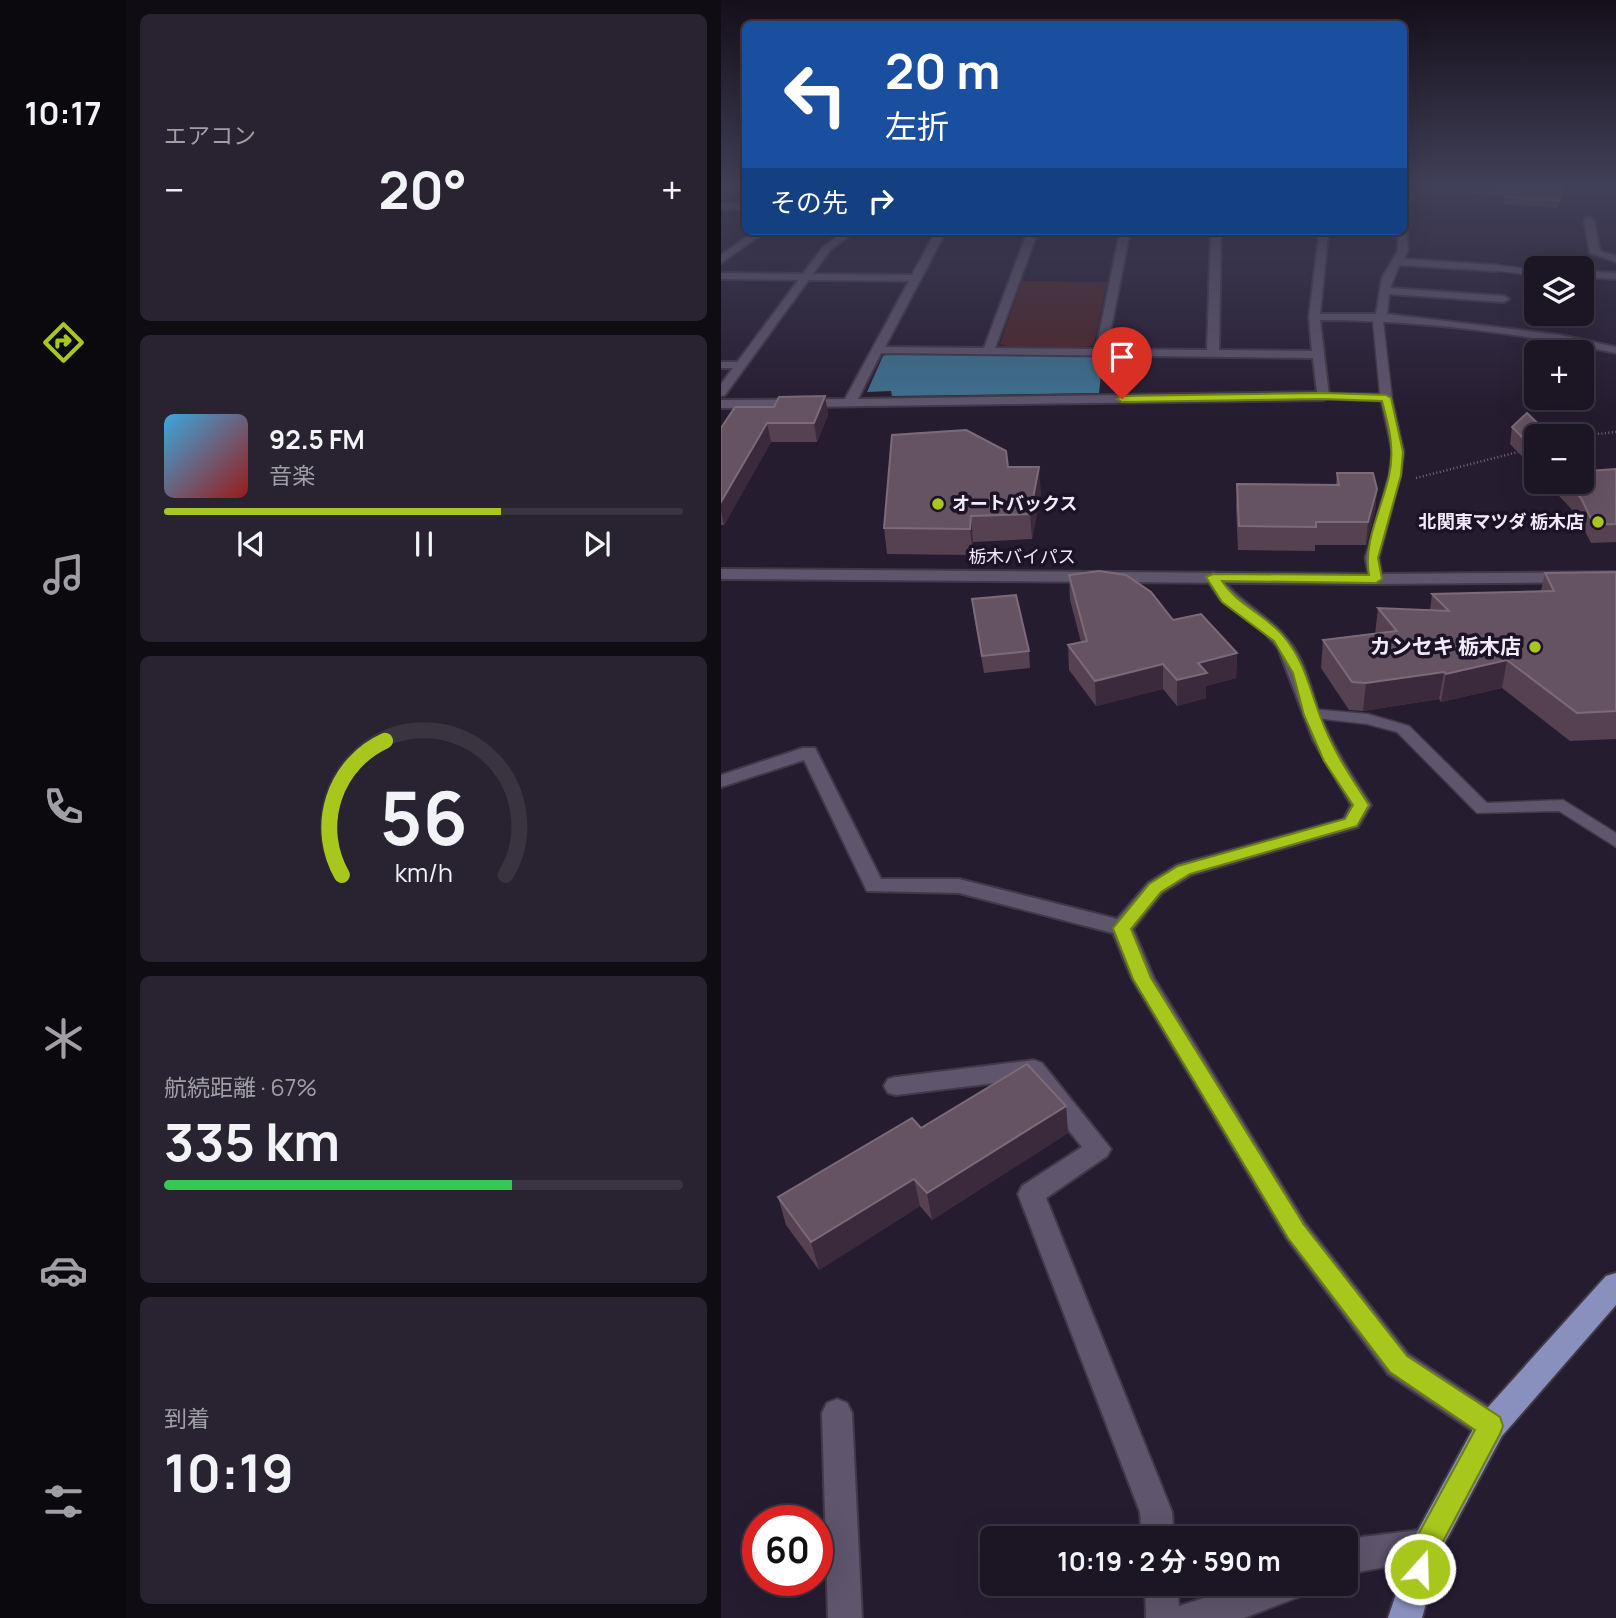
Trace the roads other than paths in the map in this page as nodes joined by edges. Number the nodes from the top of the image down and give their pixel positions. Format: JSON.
{"nodes":[{"id":1,"x":818,"y":260,"type":"edge"},
{"id":2,"x":925,"y":260,"type":"edge"},
{"id":3,"x":1023,"y":260,"type":"edge"},
{"id":4,"x":1119,"y":260,"type":"edge"},
{"id":5,"x":1215,"y":260,"type":"edge"},
{"id":6,"x":1322,"y":260,"type":"edge"},
{"id":7,"x":1399,"y":262,"type":"joint"},
{"id":8,"x":1496,"y":268,"type":"joint"},
{"id":9,"x":1524,"y":271,"type":"edge"},
{"id":10,"x":1594,"y":275,"type":"edge"},
{"id":11,"x":721,"y":276,"type":"edge"},
{"id":12,"x":1616,"y":276,"type":"edge"},
{"id":13,"x":805,"y":277,"type":"junction"},
{"id":14,"x":914,"y":278,"type":"junction"},
{"id":15,"x":1385,"y":291,"type":"junction"},
{"id":16,"x":1504,"y":299,"type":"dead end"},
{"id":17,"x":1314,"y":317,"type":"junction"},
{"id":18,"x":1381,"y":317,"type":"junction"},
{"id":19,"x":878,"y":350,"type":"junction"},
{"id":20,"x":1616,"y":350,"type":"edge"},
{"id":21,"x":989,"y":351,"type":"junction"},
{"id":22,"x":1101,"y":352,"type":"junction"},
{"id":23,"x":1213,"y":353,"type":"junction"},
{"id":24,"x":1319,"y":355,"type":"junction"},
{"id":25,"x":721,"y":365,"type":"edge"},
{"id":26,"x":741,"y":365,"type":"junction"},
{"id":27,"x":721,"y":392,"type":"edge"},
{"id":28,"x":1323,"y":396,"type":"junction"},
{"id":29,"x":1386,"y":398,"type":"junction"},
{"id":30,"x":849,"y":403,"type":"junction"},
{"id":31,"x":721,"y":404,"type":"edge"},
{"id":32,"x":721,"y":574,"type":"edge"},
{"id":33,"x":1213,"y":577,"type":"junction"},
{"id":34,"x":1616,"y":577,"type":"edge"},
{"id":35,"x":1376,"y":579,"type":"junction"},
{"id":36,"x":1312,"y":715,"type":"junction"},
{"id":37,"x":721,"y":781,"type":"edge"},
{"id":38,"x":1616,"y":841,"type":"edge"},
{"id":39,"x":1122,"y":928,"type":"junction"},
{"id":40,"x":896,"y":1086,"type":"dead end"},
{"id":41,"x":1616,"y":1285,"type":"edge"},
{"id":42,"x":838,"y":1413,"type":"dead end"},
{"id":43,"x":1491,"y":1426,"type":"junction"},
{"id":44,"x":1157,"y":1526,"type":"edge"},
{"id":45,"x":1427,"y":1545,"type":"junction"},
{"id":46,"x":1358,"y":1555,"type":"edge"},
{"id":47,"x":1162,"y":1596,"type":"edge"},
{"id":48,"x":1260,"y":1596,"type":"edge"},
{"id":49,"x":845,"y":1618,"type":"edge"},
{"id":50,"x":1163,"y":1618,"type":"edge"},
{"id":51,"x":1190,"y":1618,"type":"edge"},
{"id":52,"x":1405,"y":1618,"type":"edge"}],
"edges":[{"from":1,"to":13,"type":"street"},
{"from":2,"to":14,"type":"street"},
{"from":3,"to":21,"type":"street"},
{"from":4,"to":22,"type":"street"},
{"from":5,"to":23,"type":"street"},
{"from":6,"to":17,"type":"street"},
{"from":7,"to":8,"type":"street"},
{"from":7,"to":15,"type":"street"},
{"from":8,"to":9,"type":"lane"},
{"from":10,"to":12,"type":"street"},
{"from":11,"to":13,"type":"street"},
{"from":13,"to":14,"type":"street"},
{"from":13,"to":26,"type":"street"},
{"from":14,"to":19,"type":"street"},
{"from":15,"to":16,"type":"street"},
{"from":15,"to":18,"type":"street"},
{"from":17,"to":18,"type":"street"},
{"from":17,"to":24,"type":"street"},
{"from":18,"to":20,"type":"street"},
{"from":18,"to":29,"type":"lane"},
{"from":19,"to":21,"type":"street"},
{"from":19,"to":30,"type":"street"},
{"from":21,"to":22,"type":"street"},
{"from":22,"to":23,"type":"street"},
{"from":23,"to":24,"type":"street"},
{"from":24,"to":28,"type":"street"},
{"from":25,"to":26,"type":"street"},
{"from":26,"to":27,"type":"street"},
{"from":28,"to":29,"type":"lane"},
{"from":28,"to":30,"type":"street"},
{"from":29,"to":35,"type":"lane"},
{"from":30,"to":31,"type":"street"},
{"from":32,"to":33,"type":"street","name":"栃木バイパス"},
{"from":33,"to":35,"type":"street","name":"栃木バイパス"},
{"from":33,"to":36,"type":"street"},
{"from":34,"to":35,"type":"street","name":"栃木バイパス"},
{"from":36,"to":38,"type":"lane"},
{"from":36,"to":39,"type":"street"},
{"from":37,"to":39,"type":"street"},
{"from":39,"to":43,"type":"street"},
{"from":40,"to":44,"type":"street"},
{"from":41,"to":43,"type":"main road"},
{"from":42,"to":49,"type":"street"},
{"from":43,"to":45,"type":"main road"},
{"from":45,"to":46,"type":"street"},
{"from":45,"to":52,"type":"main road"},
{"from":47,"to":50,"type":"street"},
{"from":48,"to":51,"type":"street"}]}
